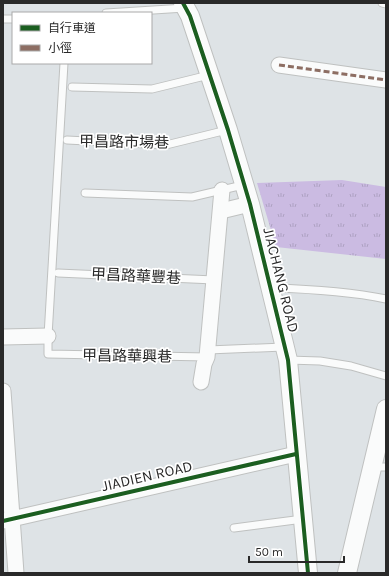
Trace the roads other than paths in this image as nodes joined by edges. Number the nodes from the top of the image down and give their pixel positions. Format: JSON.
{"nodes":[{"id":1,"x":382,"y":3,"type":"edge"},
{"id":2,"x":386,"y":4,"type":"edge"},
{"id":3,"x":185,"y":5,"type":"edge"},
{"id":4,"x":116,"y":12,"type":"edge"},
{"id":5,"x":64,"y":64,"type":"edge"},
{"id":6,"x":279,"y":65,"type":"dead end"},
{"id":7,"x":209,"y":75,"type":"junction"},
{"id":8,"x":386,"y":80,"type":"edge"},
{"id":9,"x":72,"y":87,"type":"dead end"},
{"id":10,"x":228,"y":130,"type":"junction"},
{"id":11,"x":68,"y":140,"type":"dead end"},
{"id":12,"x":244,"y":185,"type":"junction"},
{"id":13,"x":222,"y":190,"type":"junction"},
{"id":14,"x":85,"y":193,"type":"dead end"},
{"id":15,"x":250,"y":204,"type":"junction"},
{"id":16,"x":221,"y":211,"type":"junction"},
{"id":17,"x":58,"y":273,"type":"dead end"},
{"id":18,"x":214,"y":280,"type":"junction"},
{"id":19,"x":269,"y":288,"type":"junction"},
{"id":20,"x":386,"y":299,"type":"edge"},
{"id":21,"x":48,"y":336,"type":"junction"},
{"id":22,"x":3,"y":337,"type":"edge"},
{"id":23,"x":208,"y":354,"type":"junction"},
{"id":24,"x":286,"y":354,"type":"junction"},
{"id":25,"x":386,"y":376,"type":"edge"},
{"id":26,"x":201,"y":382,"type":"dead end"},
{"id":27,"x":3,"y":391,"type":"edge"},
{"id":28,"x":386,"y":409,"type":"edge"},
{"id":29,"x":296,"y":454,"type":"junction"},
{"id":30,"x":379,"y":467,"type":"edge"},
{"id":31,"x":303,"y":519,"type":"junction"},
{"id":32,"x":8,"y":520,"type":"edge"},
{"id":33,"x":234,"y":528,"type":"dead end"},
{"id":34,"x":16,"y":573,"type":"edge"},
{"id":35,"x":308,"y":573,"type":"edge"},
{"id":36,"x":347,"y":573,"type":"edge"}],
"edges":[{"from":1,"to":2,"type":"lane"},
{"from":3,"to":4,"type":"lane"},
{"from":3,"to":7,"type":"street","name":"JIACHANG ROAD"},
{"from":5,"to":21,"type":"lane"},
{"from":6,"to":8,"type":"street"},
{"from":7,"to":9,"type":"lane"},
{"from":7,"to":10,"type":"street","name":"JIACHANG ROAD"},
{"from":10,"to":11,"type":"lane","name":"甲昌路市場巷"},
{"from":10,"to":12,"type":"street","name":"JIACHANG ROAD"},
{"from":12,"to":13,"type":"lane"},
{"from":12,"to":15,"type":"street","name":"JIACHANG ROAD"},
{"from":13,"to":14,"type":"lane"},
{"from":13,"to":16,"type":"street"},
{"from":15,"to":16,"type":"street"},
{"from":15,"to":19,"type":"street","name":"JIACHANG ROAD"},
{"from":16,"to":18,"type":"street"},
{"from":17,"to":18,"type":"lane","name":"甲昌路華豐巷"},
{"from":18,"to":23,"type":"street"},
{"from":19,"to":20,"type":"lane"},
{"from":19,"to":24,"type":"street","name":"JIACHANG ROAD"},
{"from":21,"to":22,"type":"street"},
{"from":21,"to":23,"type":"lane","name":"甲昌路華興巷"},
{"from":23,"to":24,"type":"lane","name":"甲昌路華興巷"},
{"from":23,"to":26,"type":"street"},
{"from":24,"to":25,"type":"lane","name":"甲昌路華興巷"},
{"from":24,"to":29,"type":"street","name":"JIACHANG ROAD"},
{"from":27,"to":32,"type":"street"},
{"from":28,"to":30,"type":"street"},
{"from":29,"to":31,"type":"street","name":"JIACHANG ROAD"},
{"from":29,"to":32,"type":"street","name":"JIADIEN ROAD"},
{"from":30,"to":36,"type":"street"},
{"from":31,"to":33,"type":"lane"},
{"from":31,"to":35,"type":"street","name":"JIACHANG ROAD"},
{"from":32,"to":34,"type":"street"}]}
